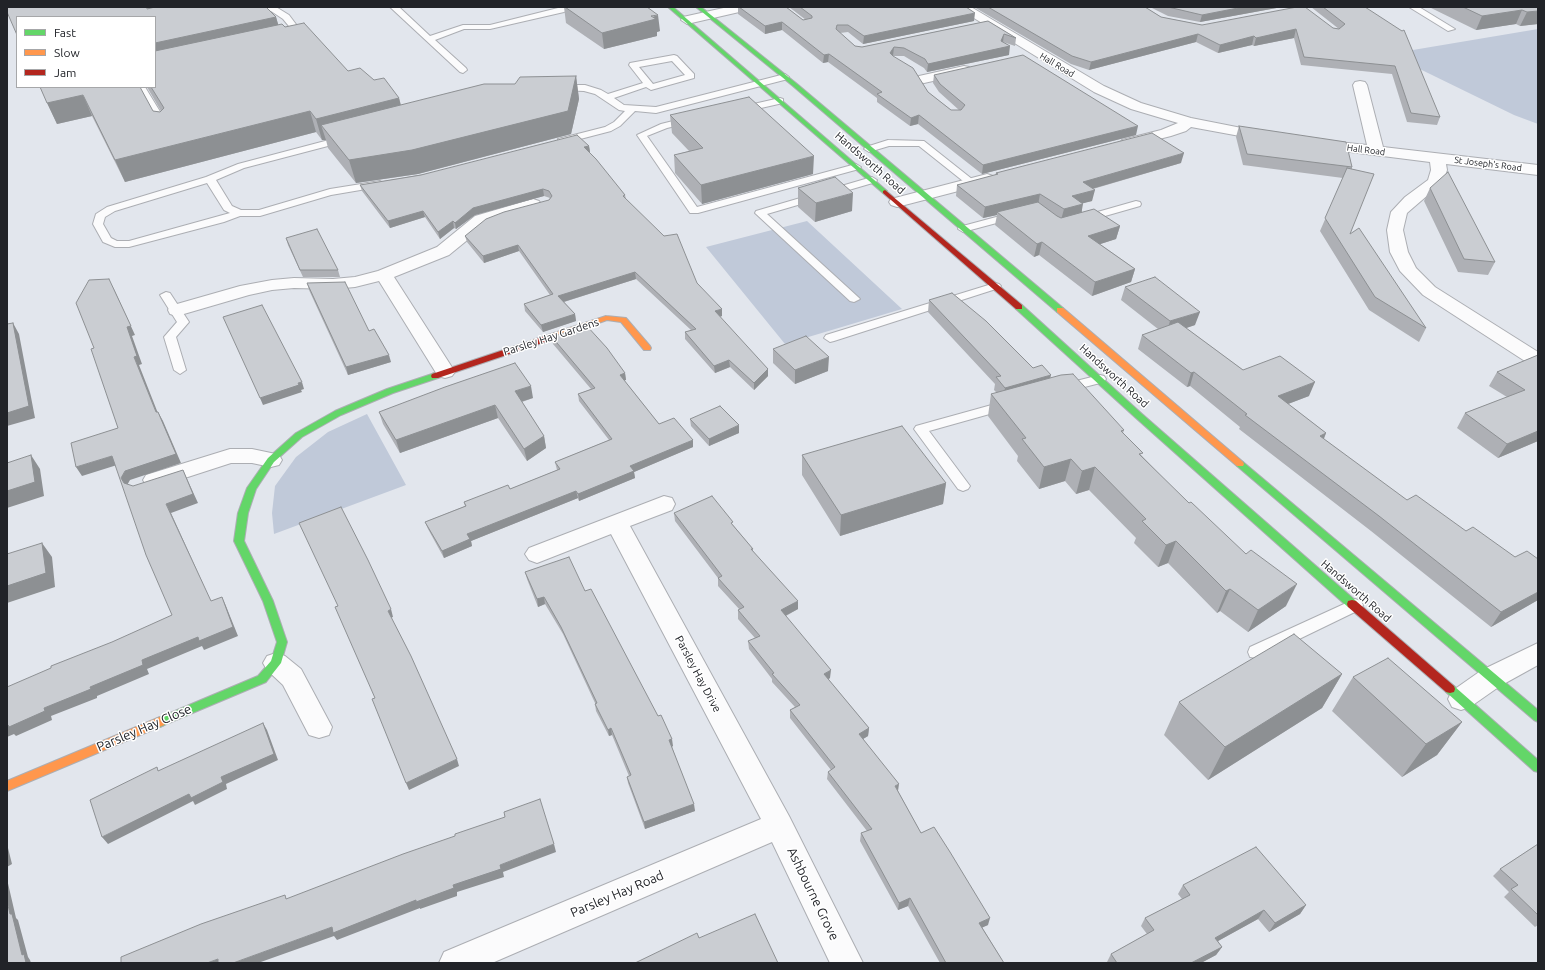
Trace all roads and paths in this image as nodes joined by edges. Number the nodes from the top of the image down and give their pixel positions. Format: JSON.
{"nodes":[{"id":1,"x":263,"y":7,"type":"edge"},
{"id":2,"x":394,"y":7,"type":"edge"},
{"id":3,"x":568,"y":7,"type":"edge"},
{"id":4,"x":670,"y":7,"type":"edge"},
{"id":5,"x":698,"y":7,"type":"edge"},
{"id":6,"x":744,"y":7,"type":"edge"},
{"id":7,"x":962,"y":7,"type":"edge"},
{"id":8,"x":1413,"y":7,"type":"edge"},
{"id":9,"x":709,"y":15,"type":"junction"},
{"id":10,"x":687,"y":20,"type":"junction"},
{"id":11,"x":988,"y":24,"type":"junction"},
{"id":12,"x":972,"y":27,"type":"edge"},
{"id":13,"x":1451,"y":29,"type":"dead end"},
{"id":14,"x":428,"y":39,"type":"junction"},
{"id":15,"x":282,"y":42,"type":"edge"},
{"id":16,"x":1038,"y":54,"type":"junction"},
{"id":17,"x":1023,"y":57,"type":"edge"},
{"id":18,"x":977,"y":67,"type":"edge"},
{"id":19,"x":912,"y":68,"type":"edge"},
{"id":20,"x":463,"y":70,"type":"dead end"},
{"id":21,"x":785,"y":77,"type":"junction"},
{"id":22,"x":760,"y":83,"type":"junction"},
{"id":23,"x":648,"y":84,"type":"junction"},
{"id":24,"x":1360,"y":85,"type":"dead end"},
{"id":25,"x":550,"y":87,"type":"edge"},
{"id":26,"x":142,"y":88,"type":"edge"},
{"id":27,"x":606,"y":98,"type":"junction"},
{"id":28,"x":780,"y":101,"type":"junction"},
{"id":29,"x":753,"y":106,"type":"junction"},
{"id":30,"x":631,"y":110,"type":"junction"},
{"id":31,"x":731,"y":111,"type":"edge"},
{"id":32,"x":764,"y":117,"type":"edge"},
{"id":33,"x":701,"y":118,"type":"edge"},
{"id":34,"x":1188,"y":122,"type":"junction"},
{"id":35,"x":166,"y":130,"type":"edge"},
{"id":36,"x":354,"y":136,"type":"edge"},
{"id":37,"x":1279,"y":139,"type":"edge"},
{"id":38,"x":555,"y":142,"type":"edge"},
{"id":39,"x":1307,"y":142,"type":"edge"},
{"id":40,"x":1113,"y":147,"type":"edge"},
{"id":41,"x":869,"y":148,"type":"junction"},
{"id":42,"x":1376,"y":151,"type":"junction"},
{"id":43,"x":1437,"y":158,"type":"junction"},
{"id":44,"x":812,"y":165,"type":"edge"},
{"id":45,"x":856,"y":167,"type":"junction"},
{"id":46,"x":1538,"y":170,"type":"edge"},
{"id":47,"x":823,"y":176,"type":"junction"},
{"id":48,"x":998,"y":176,"type":"edge"},
{"id":49,"x":210,"y":179,"type":"junction"},
{"id":50,"x":872,"y":180,"type":"junction"},
{"id":51,"x":389,"y":182,"type":"edge"},
{"id":52,"x":972,"y":183,"type":"junction"},
{"id":53,"x":923,"y":195,"type":"junction"},
{"id":54,"x":544,"y":202,"type":"edge"},
{"id":55,"x":897,"y":202,"type":"junction"},
{"id":56,"x":1136,"y":204,"type":"dead end"},
{"id":57,"x":239,"y":213,"type":"junction"},
{"id":58,"x":1024,"y":213,"type":"edge"},
{"id":59,"x":1074,"y":221,"type":"edge"},
{"id":60,"x":963,"y":229,"type":"junction"},
{"id":61,"x":1003,"y":263,"type":"junction"},
{"id":62,"x":978,"y":272,"type":"junction"},
{"id":63,"x":384,"y":275,"type":"junction"},
{"id":64,"x":995,"y":286,"type":"junction"},
{"id":65,"x":166,"y":295,"type":"dead end"},
{"id":66,"x":854,"y":299,"type":"dead end"},
{"id":67,"x":177,"y":310,"type":"junction"},
{"id":68,"x":830,"y":338,"type":"dead end"},
{"id":69,"x":646,"y":348,"type":"dead end"},
{"id":70,"x":1538,"y":361,"type":"edge"},
{"id":71,"x":180,"y":370,"type":"dead end"},
{"id":72,"x":445,"y":372,"type":"junction"},
{"id":73,"x":1100,"y":379,"type":"junction"},
{"id":74,"x":1050,"y":392,"type":"edge"},
{"id":75,"x":1020,"y":401,"type":"edge"},
{"id":76,"x":270,"y":460,"type":"junction"},
{"id":77,"x":138,"y":486,"type":"edge"},
{"id":78,"x":963,"y":486,"type":"dead end"},
{"id":79,"x":664,"y":504,"type":"dead end"},
{"id":80,"x":618,"y":523,"type":"junction"},
{"id":81,"x":239,"y":541,"type":"joint"},
{"id":82,"x":537,"y":554,"type":"dead end"},
{"id":83,"x":1354,"y":605,"type":"junction"},
{"id":84,"x":1256,"y":652,"type":"dead end"},
{"id":85,"x":1538,"y":653,"type":"edge"},
{"id":86,"x":276,"y":663,"type":"junction"},
{"id":87,"x":1492,"y":678,"type":"junction"},
{"id":88,"x":1461,"y":699,"type":"junction"},
{"id":89,"x":1538,"y":717,"type":"edge"},
{"id":90,"x":319,"y":726,"type":"dead end"},
{"id":91,"x":1538,"y":767,"type":"edge"},
{"id":92,"x":7,"y":786,"type":"edge"},
{"id":93,"x":779,"y":825,"type":"junction"},
{"id":94,"x":455,"y":963,"type":"edge"},
{"id":95,"x":847,"y":963,"type":"edge"}],
"edges":[{"from":1,"to":15,"type":"lane"},
{"from":2,"to":14,"type":"lane"},
{"from":3,"to":14,"type":"lane"},
{"from":4,"to":10,"type":"main road","name":"Handsworth Road"},
{"from":5,"to":9,"type":"main road","name":"Handsworth Road"},
{"from":6,"to":9,"type":"street"},
{"from":7,"to":11,"type":"street","name":"Hall Road"},
{"from":8,"to":13,"type":"lane"},
{"from":9,"to":10,"type":"street"},
{"from":9,"to":21,"type":"main road","name":"Handsworth Road"},
{"from":10,"to":22,"type":"main road","name":"Handsworth Road"},
{"from":11,"to":12,"type":"street"},
{"from":11,"to":16,"type":"street","name":"Hall Road"},
{"from":14,"to":20,"type":"lane"},
{"from":16,"to":17,"type":"street"},
{"from":16,"to":34,"type":"street","name":"Hall Road"},
{"from":18,"to":19,"type":"street"},
{"from":21,"to":22,"type":"lane"},
{"from":21,"to":41,"type":"main road","name":"Handsworth Road"},
{"from":22,"to":28,"type":"main road","name":"Handsworth Road"},
{"from":22,"to":30,"type":"lane"},
{"from":23,"to":23,"type":"lane"},
{"from":23,"to":27,"type":"lane"},
{"from":24,"to":42,"type":"street"},
{"from":25,"to":27,"type":"lane"},
{"from":26,"to":35,"type":"lane"},
{"from":27,"to":30,"type":"lane"},
{"from":28,"to":29,"type":"lane"},
{"from":28,"to":45,"type":"main road","name":"Handsworth Road"},
{"from":29,"to":31,"type":"lane"},
{"from":29,"to":32,"type":"lane"},
{"from":30,"to":38,"type":"lane"},
{"from":33,"to":47,"type":"lane"},
{"from":34,"to":37,"type":"street","name":"Hall Road"},
{"from":34,"to":40,"type":"street"},
{"from":36,"to":49,"type":"lane"},
{"from":39,"to":42,"type":"street","name":"Hall Road"},
{"from":41,"to":52,"type":"lane"},
{"from":41,"to":53,"type":"main road","name":"Handsworth Road"},
{"from":42,"to":43,"type":"street","name":"Hall Road"},
{"from":43,"to":46,"type":"street","name":"St Joseph's Road"},
{"from":43,"to":70,"type":"street"},
{"from":44,"to":47,"type":"lane"},
{"from":45,"to":47,"type":"lane"},
{"from":45,"to":50,"type":"main road","name":"Handsworth Road"},
{"from":48,"to":52,"type":"street"},
{"from":49,"to":57,"type":"lane"},
{"from":49,"to":57,"type":"lane"},
{"from":50,"to":55,"type":"main road","name":"Handsworth Road"},
{"from":50,"to":66,"type":"lane"},
{"from":51,"to":57,"type":"lane"},
{"from":52,"to":53,"type":"street"},
{"from":53,"to":55,"type":"street"},
{"from":53,"to":60,"type":"main road","name":"Handsworth Road"},
{"from":54,"to":63,"type":"street"},
{"from":55,"to":62,"type":"main road","name":"Handsworth Road"},
{"from":56,"to":59,"type":"lane"},
{"from":58,"to":60,"type":"lane"},
{"from":60,"to":61,"type":"main road","name":"Handsworth Road"},
{"from":61,"to":62,"type":"main road"},
{"from":61,"to":87,"type":"main road","name":"Handsworth Road"},
{"from":62,"to":64,"type":"main road","name":"Handsworth Road"},
{"from":63,"to":67,"type":"street"},
{"from":63,"to":72,"type":"street"},
{"from":64,"to":68,"type":"lane"},
{"from":64,"to":73,"type":"main road","name":"Handsworth Road"},
{"from":65,"to":67,"type":"lane"},
{"from":67,"to":71,"type":"lane"},
{"from":69,"to":72,"type":"main road","name":"Parsley Hay Gardens"},
{"from":72,"to":76,"type":"main road","name":"Parsley Hay Gardens"},
{"from":73,"to":74,"type":"lane"},
{"from":73,"to":83,"type":"main road","name":"Handsworth Road"},
{"from":75,"to":78,"type":"lane"},
{"from":76,"to":77,"type":"street"},
{"from":76,"to":81,"type":"main road","name":"Parsley Hay Gardens"},
{"from":79,"to":80,"type":"street"},
{"from":80,"to":82,"type":"street"},
{"from":80,"to":93,"type":"street","name":"Parsley Hay Drive"},
{"from":81,"to":86,"type":"main road","name":"Parsley Hay Close"},
{"from":83,"to":84,"type":"lane"},
{"from":83,"to":88,"type":"main road","name":"Handsworth Road"},
{"from":85,"to":87,"type":"street"},
{"from":86,"to":90,"type":"street"},
{"from":86,"to":92,"type":"main road","name":"Parsley Hay Close"},
{"from":87,"to":88,"type":"street"},
{"from":87,"to":89,"type":"main road","name":"Handsworth Road"},
{"from":88,"to":91,"type":"main road","name":"Handsworth Road"},
{"from":93,"to":94,"type":"street","name":"Parsley Hay Road"},
{"from":93,"to":95,"type":"street","name":"Ashbourne Grove"}]}
